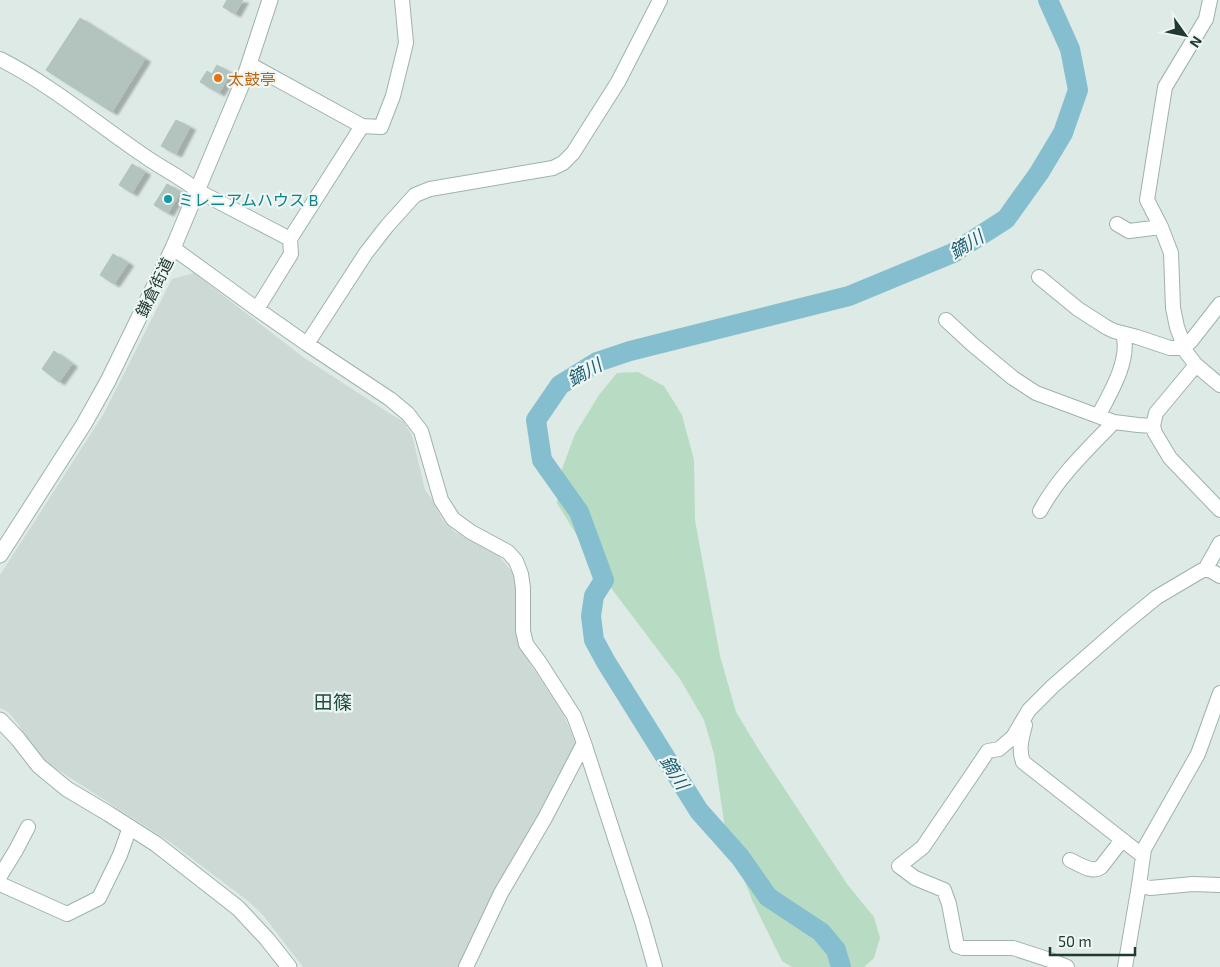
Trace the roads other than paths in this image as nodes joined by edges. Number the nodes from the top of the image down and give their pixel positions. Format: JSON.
{"nodes":[{"id":1,"x":270,"y":0,"type":"edge"},
{"id":2,"x":402,"y":0,"type":"edge"},
{"id":3,"x":660,"y":0,"type":"edge"},
{"id":4,"x":1210,"y":0,"type":"edge"},
{"id":5,"x":0,"y":59,"type":"edge"},
{"id":6,"x":249,"y":64,"type":"junction"},
{"id":7,"x":362,"y":126,"type":"junction"},
{"id":8,"x":198,"y":191,"type":"junction"},
{"id":9,"x":1117,"y":224,"type":"dead end"},
{"id":10,"x":1161,"y":227,"type":"junction"},
{"id":11,"x":290,"y":239,"type":"junction"},
{"id":12,"x":173,"y":248,"type":"junction"},
{"id":13,"x":1039,"y":277,"type":"dead end"},
{"id":14,"x":1220,"y":304,"type":"edge"},
{"id":15,"x":257,"y":309,"type":"junction"},
{"id":16,"x":946,"y":320,"type":"dead end"},
{"id":17,"x":1123,"y":334,"type":"junction"},
{"id":18,"x":307,"y":344,"type":"junction"},
{"id":19,"x":1183,"y":348,"type":"junction"},
{"id":20,"x":1196,"y":365,"type":"junction"},
{"id":21,"x":1220,"y":385,"type":"edge"},
{"id":22,"x":1098,"y":416,"type":"junction"},
{"id":23,"x":1114,"y":422,"type":"junction"},
{"id":24,"x":1153,"y":426,"type":"junction"},
{"id":25,"x":1220,"y":510,"type":"edge"},
{"id":26,"x":1040,"y":511,"type":"dead end"},
{"id":27,"x":1220,"y":542,"type":"edge"},
{"id":28,"x":0,"y":555,"type":"edge"},
{"id":29,"x":1206,"y":568,"type":"junction"},
{"id":30,"x":1220,"y":576,"type":"edge"},
{"id":31,"x":1220,"y":693,"type":"edge"},
{"id":32,"x":1029,"y":710,"type":"junction"},
{"id":33,"x":0,"y":720,"type":"edge"},
{"id":34,"x":584,"y":743,"type":"junction"},
{"id":35,"x":28,"y":827,"type":"dead end"},
{"id":36,"x":130,"y":827,"type":"junction"},
{"id":37,"x":1122,"y":840,"type":"junction"},
{"id":38,"x":1143,"y":856,"type":"junction"},
{"id":39,"x":1070,"y":860,"type":"dead end"},
{"id":40,"x":0,"y":876,"type":"edge"},
{"id":41,"x":0,"y":884,"type":"edge"},
{"id":42,"x":1139,"y":885,"type":"junction"},
{"id":43,"x":1220,"y":885,"type":"edge"},
{"id":44,"x":289,"y":967,"type":"edge"},
{"id":45,"x":466,"y":967,"type":"edge"},
{"id":46,"x":655,"y":967,"type":"edge"},
{"id":47,"x":1067,"y":967,"type":"edge"},
{"id":48,"x":1125,"y":967,"type":"edge"}],
"edges":[{"from":1,"to":6,"type":"street","name":"鎌倉街道"},
{"from":2,"to":7,"type":"street"},
{"from":3,"to":18,"type":"street"},
{"from":4,"to":10,"type":"street"},
{"from":5,"to":8,"type":"street"},
{"from":6,"to":7,"type":"street"},
{"from":6,"to":8,"type":"street","name":"鎌倉街道"},
{"from":7,"to":11,"type":"street"},
{"from":8,"to":11,"type":"street"},
{"from":8,"to":12,"type":"street","name":"鎌倉街道"},
{"from":9,"to":10,"type":"street"},
{"from":10,"to":19,"type":"street"},
{"from":11,"to":15,"type":"street"},
{"from":12,"to":15,"type":"street"},
{"from":12,"to":28,"type":"street","name":"鎌倉街道"},
{"from":13,"to":17,"type":"street"},
{"from":14,"to":19,"type":"street"},
{"from":15,"to":18,"type":"street"},
{"from":16,"to":22,"type":"street"},
{"from":17,"to":19,"type":"street"},
{"from":17,"to":22,"type":"street"},
{"from":18,"to":34,"type":"street"},
{"from":19,"to":20,"type":"street"},
{"from":20,"to":21,"type":"street"},
{"from":20,"to":24,"type":"street"},
{"from":22,"to":23,"type":"street"},
{"from":23,"to":24,"type":"street"},
{"from":23,"to":26,"type":"street"},
{"from":24,"to":25,"type":"street"},
{"from":27,"to":29,"type":"street"},
{"from":29,"to":30,"type":"street"},
{"from":29,"to":32,"type":"street"},
{"from":31,"to":38,"type":"street"},
{"from":32,"to":37,"type":"street"},
{"from":32,"to":47,"type":"street"},
{"from":33,"to":36,"type":"street"},
{"from":34,"to":45,"type":"street"},
{"from":34,"to":46,"type":"street"},
{"from":35,"to":40,"type":"street"},
{"from":36,"to":41,"type":"street"},
{"from":36,"to":44,"type":"street"},
{"from":37,"to":38,"type":"street"},
{"from":37,"to":39,"type":"street"},
{"from":38,"to":42,"type":"street"},
{"from":42,"to":43,"type":"street"},
{"from":42,"to":48,"type":"street"}]}
